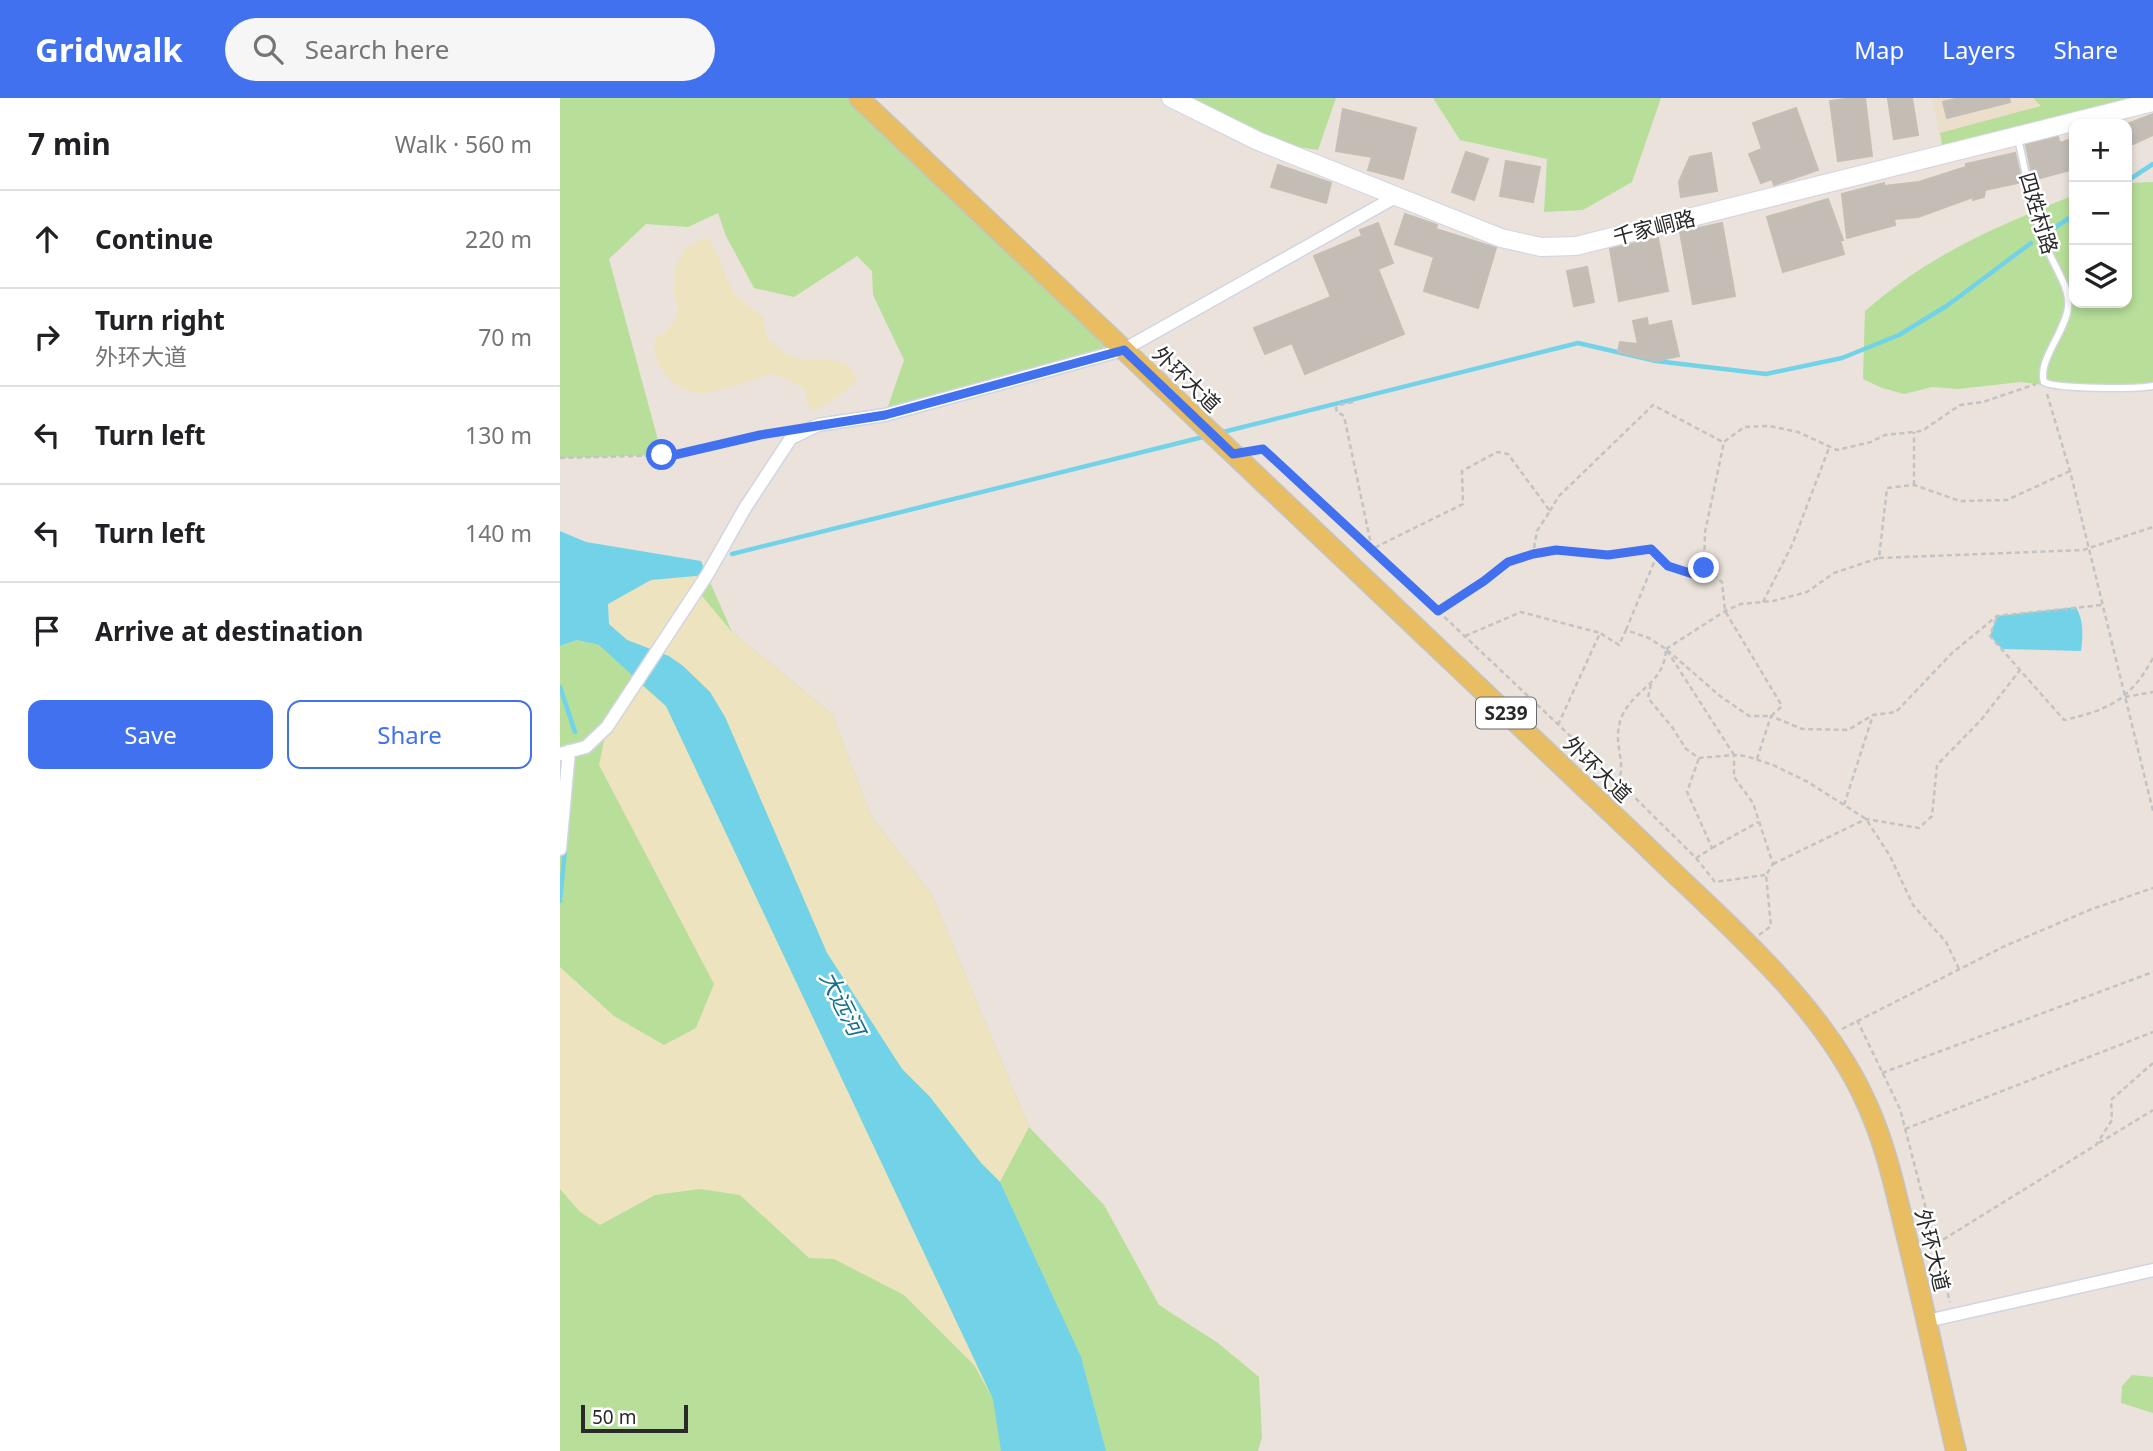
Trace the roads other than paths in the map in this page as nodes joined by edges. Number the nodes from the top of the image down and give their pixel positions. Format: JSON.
{"nodes":[{"id":1,"x":859,"y":98,"type":"edge"},
{"id":2,"x":1171,"y":98,"type":"edge"},
{"id":3,"x":2153,"y":102,"type":"edge"},
{"id":4,"x":2018,"y":136,"type":"junction"},
{"id":5,"x":1397,"y":196,"type":"junction"},
{"id":6,"x":1124,"y":350,"type":"junction"},
{"id":7,"x":2153,"y":386,"type":"edge"},
{"id":8,"x":565,"y":752,"type":"edge"},
{"id":9,"x":560,"y":849,"type":"edge"},
{"id":10,"x":2153,"y":1270,"type":"edge"},
{"id":11,"x":1927,"y":1321,"type":"junction"},
{"id":12,"x":1955,"y":1451,"type":"edge"}],
"edges":[{"from":1,"to":6,"type":"main road","name":"外环大道","number":"S239"},
{"from":2,"to":5,"type":"main road","name":"千家峒路"},
{"from":3,"to":4,"type":"main road","name":"千家峒路"},
{"from":4,"to":5,"type":"main road","name":"千家峒路"},
{"from":4,"to":7,"type":"lane","name":"四姓村路"},
{"from":5,"to":6,"type":"street"},
{"from":6,"to":8,"type":"street"},
{"from":6,"to":11,"type":"main road","name":"外环大道","number":"S239"},
{"from":8,"to":9,"type":"street"},
{"from":10,"to":11,"type":"street"},
{"from":11,"to":12,"type":"main road","name":"外环大道","number":"S239"}]}
